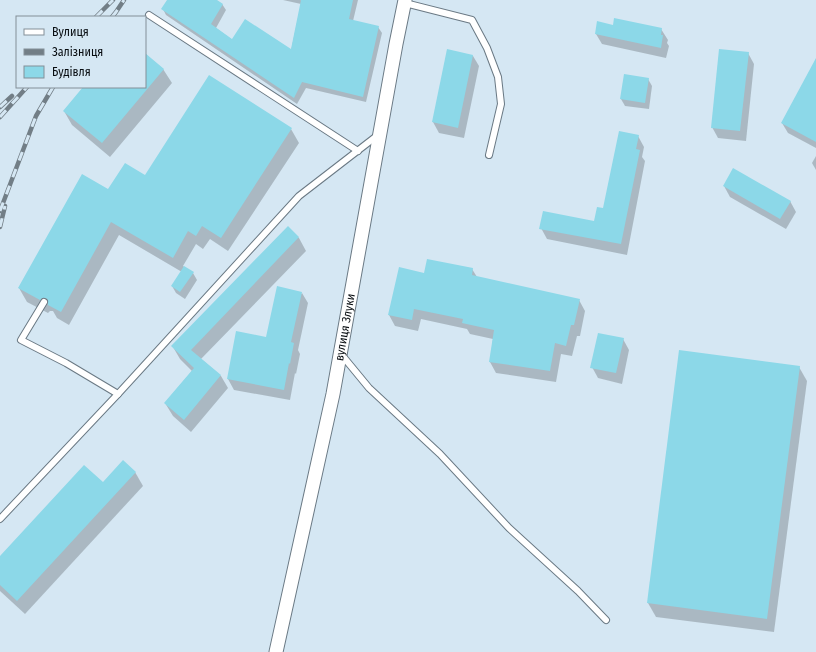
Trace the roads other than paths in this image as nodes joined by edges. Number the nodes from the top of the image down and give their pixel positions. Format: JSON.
{"nodes":[{"id":1,"x":405,"y":2,"type":"edge"},
{"id":2,"x":149,"y":15,"type":"dead end"},
{"id":3,"x":380,"y":134,"type":"junction"},
{"id":4,"x":358,"y":151,"type":"junction"},
{"id":5,"x":489,"y":154,"type":"dead end"},
{"id":6,"x":44,"y":302,"type":"dead end"},
{"id":7,"x":340,"y":352,"type":"junction"},
{"id":8,"x":118,"y":394,"type":"junction"},
{"id":9,"x":0,"y":519,"type":"edge"},
{"id":10,"x":606,"y":620,"type":"dead end"},
{"id":11,"x":276,"y":652,"type":"edge"}],
"edges":[{"from":1,"to":3,"type":"street","name":"вулиця Злуки"},
{"from":1,"to":5,"type":"lane"},
{"from":2,"to":4,"type":"lane"},
{"from":3,"to":4,"type":"lane"},
{"from":3,"to":7,"type":"street","name":"вулиця Злуки"},
{"from":4,"to":8,"type":"lane"},
{"from":6,"to":8,"type":"lane"},
{"from":7,"to":10,"type":"lane"},
{"from":7,"to":11,"type":"street","name":"вулиця Злуки"},
{"from":8,"to":9,"type":"lane"}]}
